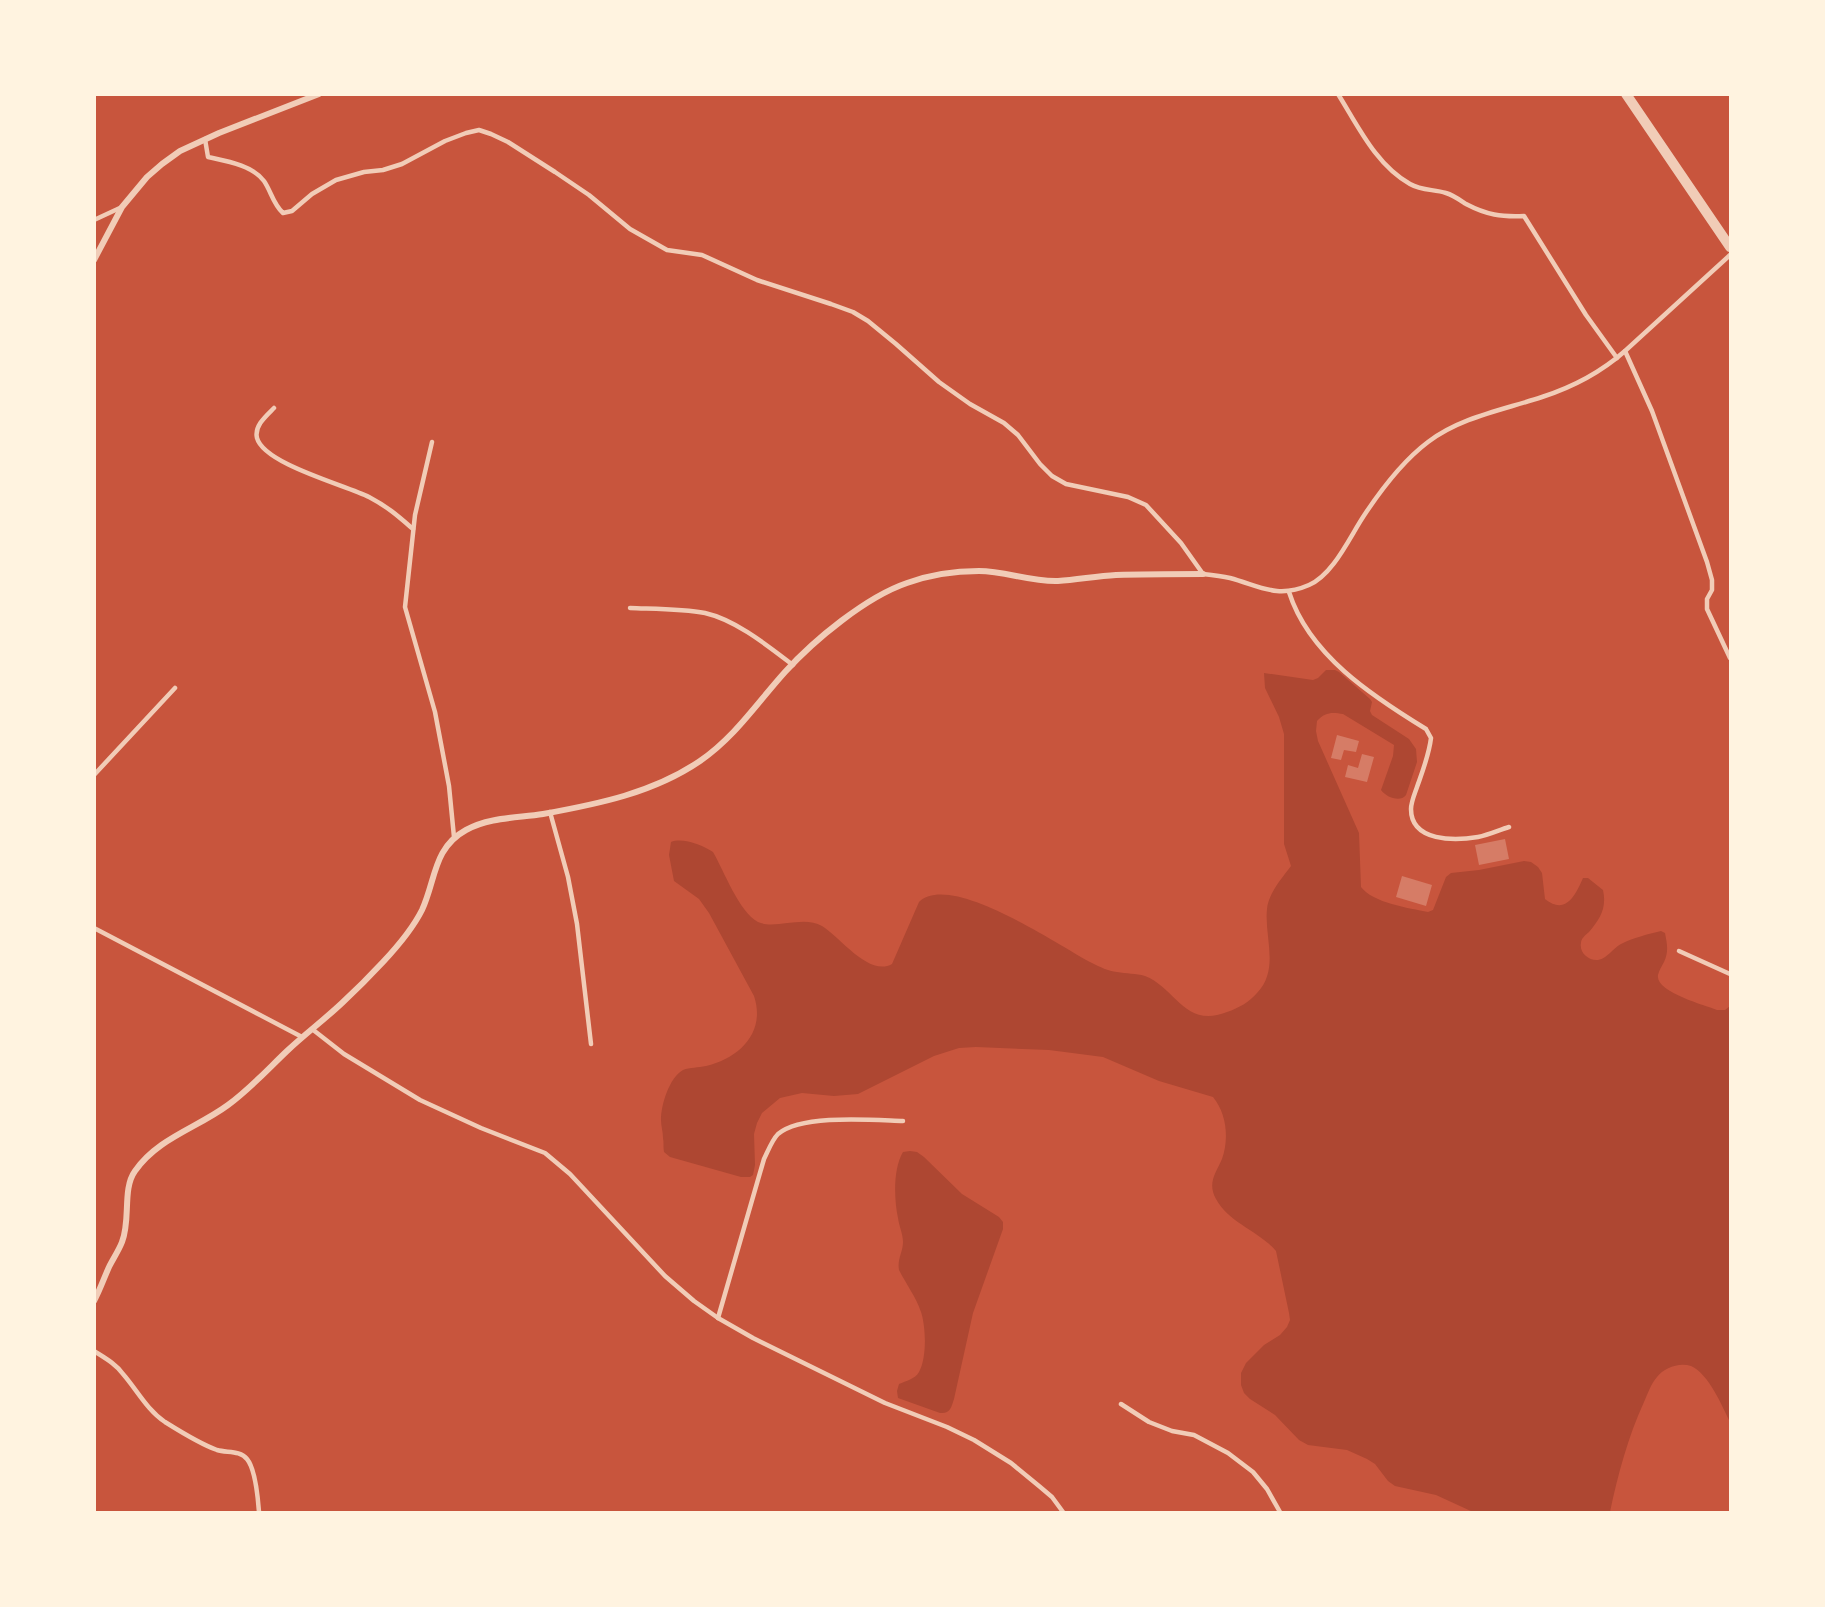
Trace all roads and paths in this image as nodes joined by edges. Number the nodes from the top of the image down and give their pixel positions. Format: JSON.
{"nodes":[{"id":1,"x":319,"y":94,"type":"edge"},
{"id":2,"x":1338,"y":94,"type":"edge"},
{"id":3,"x":1631,"y":96,"type":"edge"},
{"id":4,"x":205,"y":139,"type":"junction"},
{"id":5,"x":122,"y":207,"type":"junction"},
{"id":6,"x":94,"y":220,"type":"edge"},
{"id":7,"x":1731,"y":247,"type":"edge"},
{"id":8,"x":1731,"y":255,"type":"edge"},
{"id":9,"x":94,"y":261,"type":"edge"},
{"id":10,"x":1625,"y":351,"type":"junction"},
{"id":11,"x":1617,"y":358,"type":"junction"},
{"id":12,"x":274,"y":408,"type":"dead end"},
{"id":13,"x":432,"y":442,"type":"dead end"},
{"id":14,"x":413,"y":529,"type":"junction"},
{"id":15,"x":1203,"y":574,"type":"junction"},
{"id":16,"x":1289,"y":592,"type":"junction"},
{"id":17,"x":630,"y":608,"type":"dead end"},
{"id":18,"x":1731,"y":658,"type":"edge"},
{"id":19,"x":793,"y":665,"type":"junction"},
{"id":20,"x":175,"y":688,"type":"dead end"},
{"id":21,"x":94,"y":775,"type":"edge"},
{"id":22,"x":550,"y":812,"type":"junction"},
{"id":23,"x":1509,"y":827,"type":"dead end"},
{"id":24,"x":454,"y":837,"type":"junction"},
{"id":25,"x":94,"y":928,"type":"edge"},
{"id":26,"x":1679,"y":951,"type":"dead end"},
{"id":27,"x":1731,"y":974,"type":"edge"},
{"id":28,"x":312,"y":1029,"type":"junction"},
{"id":29,"x":302,"y":1037,"type":"junction"},
{"id":30,"x":591,"y":1044,"type":"dead end"},
{"id":31,"x":903,"y":1121,"type":"dead end"},
{"id":32,"x":94,"y":1301,"type":"edge"},
{"id":33,"x":718,"y":1318,"type":"junction"},
{"id":34,"x":94,"y":1352,"type":"edge"},
{"id":35,"x":1121,"y":1404,"type":"dead end"},
{"id":36,"x":259,"y":1512,"type":"edge"},
{"id":37,"x":1063,"y":1512,"type":"edge"},
{"id":38,"x":1280,"y":1512,"type":"edge"}],
"edges":[{"from":1,"to":4,"type":"street"},
{"from":2,"to":11,"type":"lane"},
{"from":3,"to":7,"type":"street"},
{"from":4,"to":5,"type":"street"},
{"from":4,"to":15,"type":"lane"},
{"from":5,"to":6,"type":"lane"},
{"from":5,"to":9,"type":"street"},
{"from":8,"to":10,"type":"lane"},
{"from":10,"to":11,"type":"lane"},
{"from":10,"to":18,"type":"lane"},
{"from":11,"to":16,"type":"lane"},
{"from":12,"to":14,"type":"lane"},
{"from":13,"to":14,"type":"lane"},
{"from":14,"to":24,"type":"lane"},
{"from":15,"to":16,"type":"lane"},
{"from":15,"to":19,"type":"street"},
{"from":16,"to":23,"type":"lane"},
{"from":17,"to":19,"type":"lane"},
{"from":19,"to":22,"type":"street"},
{"from":20,"to":21,"type":"lane"},
{"from":22,"to":24,"type":"street"},
{"from":22,"to":30,"type":"lane"},
{"from":24,"to":28,"type":"street"},
{"from":25,"to":29,"type":"lane"},
{"from":26,"to":27,"type":"lane"},
{"from":28,"to":29,"type":"street"},
{"from":28,"to":33,"type":"lane"},
{"from":29,"to":32,"type":"street"},
{"from":31,"to":33,"type":"lane"},
{"from":33,"to":37,"type":"lane"},
{"from":34,"to":36,"type":"lane"},
{"from":35,"to":38,"type":"lane"}]}
